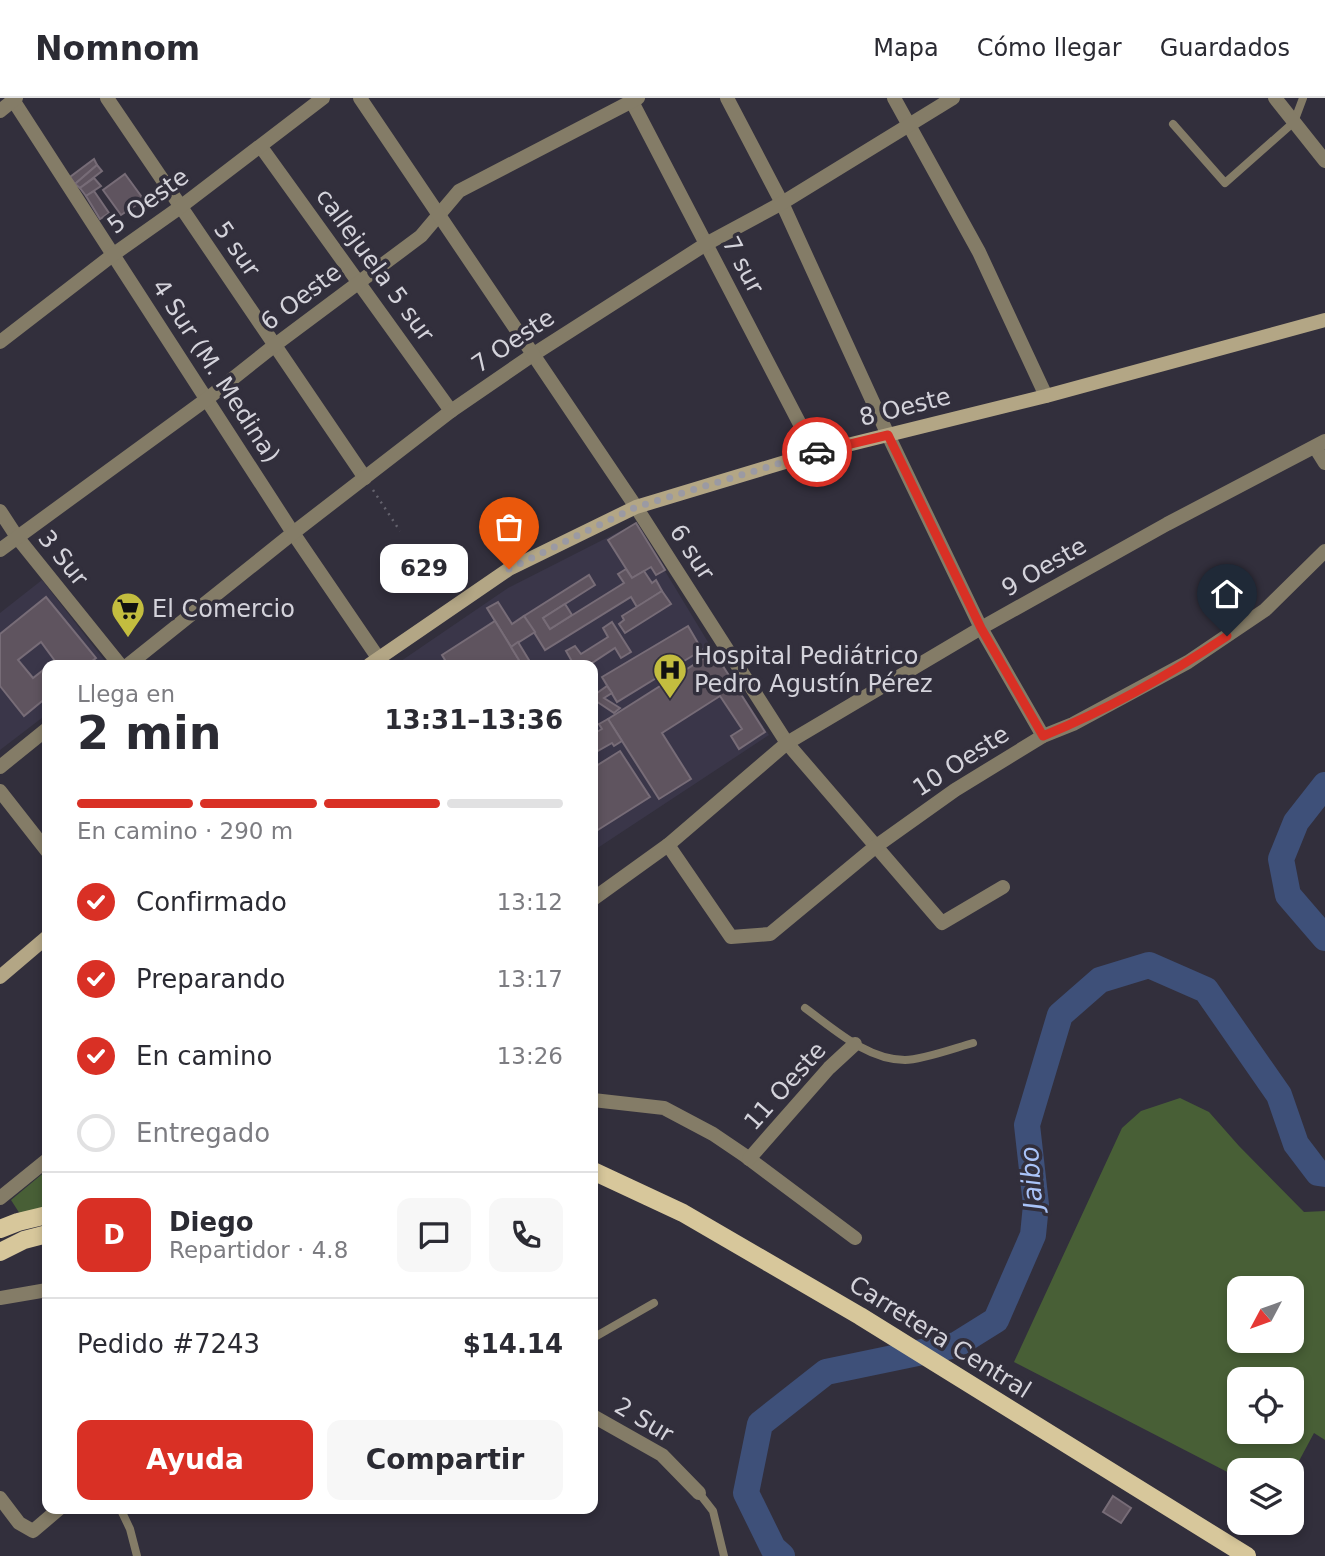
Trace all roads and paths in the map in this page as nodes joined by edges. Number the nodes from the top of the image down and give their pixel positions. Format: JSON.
{"nodes":[{"id":1,"x":107,"y":98,"type":"edge"},
{"id":2,"x":323,"y":98,"type":"edge"},
{"id":3,"x":360,"y":98,"type":"edge"},
{"id":4,"x":727,"y":98,"type":"edge"},
{"id":5,"x":894,"y":98,"type":"edge"},
{"id":6,"x":953,"y":98,"type":"edge"},
{"id":7,"x":1275,"y":98,"type":"edge"},
{"id":8,"x":1303,"y":98,"type":"edge"},
{"id":9,"x":15,"y":99,"type":"edge"},
{"id":10,"x":633,"y":99,"type":"edge"},
{"id":11,"x":0,"y":111,"type":"edge"},
{"id":12,"x":1294,"y":122,"type":"junction"},
{"id":13,"x":1173,"y":124,"type":"dead end"},
{"id":14,"x":910,"y":125,"type":"junction"},
{"id":15,"x":261,"y":146,"type":"junction"},
{"id":16,"x":1325,"y":161,"type":"edge"},
{"id":17,"x":782,"y":203,"type":"junction"},
{"id":18,"x":179,"y":208,"type":"junction"},
{"id":19,"x":438,"y":214,"type":"junction"},
{"id":20,"x":706,"y":244,"type":"junction"},
{"id":21,"x":114,"y":254,"type":"junction"},
{"id":22,"x":359,"y":282,"type":"junction"},
{"id":23,"x":1325,"y":320,"type":"edge"},
{"id":24,"x":0,"y":342,"type":"edge"},
{"id":25,"x":275,"y":345,"type":"junction"},
{"id":26,"x":534,"y":354,"type":"junction"},
{"id":27,"x":1046,"y":396,"type":"junction"},
{"id":28,"x":207,"y":399,"type":"junction"},
{"id":29,"x":451,"y":411,"type":"junction"},
{"id":30,"x":888,"y":435,"type":"junction"},
{"id":31,"x":1320,"y":444,"type":"edge"},
{"id":32,"x":815,"y":453,"type":"junction"},
{"id":33,"x":1325,"y":463,"type":"edge"},
{"id":34,"x":365,"y":478,"type":"junction"},
{"id":35,"x":636,"y":507,"type":"junction"},
{"id":36,"x":0,"y":511,"type":"edge"},
{"id":37,"x":400,"y":531,"type":"dead end"},
{"id":38,"x":293,"y":533,"type":"junction"},
{"id":39,"x":17,"y":537,"type":"junction"},
{"id":40,"x":0,"y":551,"type":"edge"},
{"id":41,"x":1325,"y":551,"type":"edge"},
{"id":42,"x":981,"y":628,"type":"junction"},
{"id":43,"x":117,"y":660,"type":"edge"},
{"id":44,"x":134,"y":660,"type":"edge"},
{"id":45,"x":375,"y":660,"type":"edge"},
{"id":46,"x":381,"y":660,"type":"edge"},
{"id":47,"x":42,"y":733,"type":"edge"},
{"id":48,"x":1043,"y":736,"type":"junction"},
{"id":49,"x":787,"y":743,"type":"junction"},
{"id":50,"x":0,"y":767,"type":"edge"},
{"id":51,"x":0,"y":791,"type":"edge"},
{"id":52,"x":42,"y":844,"type":"edge"},
{"id":53,"x":668,"y":845,"type":"junction"},
{"id":54,"x":875,"y":847,"type":"junction"},
{"id":55,"x":1003,"y":887,"type":"dead end"},
{"id":56,"x":598,"y":896,"type":"edge"},
{"id":57,"x":42,"y":941,"type":"edge"},
{"id":58,"x":0,"y":977,"type":"edge"},
{"id":59,"x":805,"y":1008,"type":"dead end"},
{"id":60,"x":973,"y":1043,"type":"dead end"},
{"id":61,"x":855,"y":1044,"type":"junction"},
{"id":62,"x":598,"y":1101,"type":"edge"},
{"id":63,"x":749,"y":1158,"type":"junction"},
{"id":64,"x":42,"y":1164,"type":"edge"},
{"id":65,"x":598,"y":1172,"type":"edge"},
{"id":66,"x":0,"y":1198,"type":"edge"},
{"id":67,"x":42,"y":1216,"type":"edge"},
{"id":68,"x":9,"y":1220,"type":"edge"},
{"id":69,"x":0,"y":1232,"type":"edge"},
{"id":70,"x":42,"y":1235,"type":"edge"},
{"id":71,"x":855,"y":1238,"type":"dead end"},
{"id":72,"x":24,"y":1240,"type":"junction"},
{"id":73,"x":0,"y":1252,"type":"edge"},
{"id":74,"x":42,"y":1291,"type":"edge"},
{"id":75,"x":0,"y":1298,"type":"edge"},
{"id":76,"x":654,"y":1303,"type":"dead end"},
{"id":77,"x":598,"y":1335,"type":"edge"},
{"id":78,"x":598,"y":1419,"type":"edge"},
{"id":79,"x":699,"y":1493,"type":"joint"},
{"id":80,"x":0,"y":1498,"type":"edge"},
{"id":81,"x":53,"y":1514,"type":"edge"},
{"id":82,"x":123,"y":1514,"type":"edge"},
{"id":83,"x":137,"y":1556,"type":"edge"},
{"id":84,"x":724,"y":1556,"type":"edge"},
{"id":85,"x":1247,"y":1556,"type":"edge"}],
"edges":[{"from":1,"to":18,"type":"street","name":"5 sur"},
{"from":2,"to":15,"type":"street","name":"5 Oeste"},
{"from":3,"to":19,"type":"street","name":"6 sur"},
{"from":4,"to":17,"type":"street"},
{"from":5,"to":14,"type":"street"},
{"from":6,"to":14,"type":"street","name":"7 Oeste"},
{"from":7,"to":12,"type":"street"},
{"from":8,"to":12,"type":"lane"},
{"from":9,"to":11,"type":"street"},
{"from":9,"to":21,"type":"street","name":"4 Sur (M. Medina)"},
{"from":10,"to":19,"type":"street","name":"6 Oeste"},
{"from":10,"to":20,"type":"street","name":"7 sur"},
{"from":12,"to":13,"type":"lane"},
{"from":12,"to":16,"type":"street"},
{"from":14,"to":17,"type":"street","name":"7 Oeste"},
{"from":14,"to":27,"type":"street"},
{"from":15,"to":18,"type":"street","name":"5 Oeste"},
{"from":15,"to":22,"type":"street","name":"callejuela 5 sur"},
{"from":17,"to":20,"type":"street","name":"7 Oeste"},
{"from":17,"to":30,"type":"street"},
{"from":18,"to":21,"type":"street","name":"5 Oeste"},
{"from":18,"to":25,"type":"street","name":"5 sur"},
{"from":19,"to":22,"type":"street","name":"6 Oeste"},
{"from":19,"to":26,"type":"street","name":"6 sur"},
{"from":20,"to":26,"type":"street","name":"7 Oeste"},
{"from":20,"to":32,"type":"street","name":"7 sur"},
{"from":21,"to":24,"type":"street","name":"5 Oeste"},
{"from":21,"to":28,"type":"street","name":"4 Sur (M. Medina)"},
{"from":22,"to":25,"type":"street","name":"6 Oeste"},
{"from":22,"to":29,"type":"street","name":"callejuela 5 sur"},
{"from":23,"to":27,"type":"main road","name":"8 Oeste"},
{"from":25,"to":28,"type":"street","name":"6 Oeste"},
{"from":25,"to":34,"type":"street","name":"5 sur"},
{"from":26,"to":29,"type":"street","name":"7 Oeste"},
{"from":26,"to":35,"type":"street","name":"6 sur"},
{"from":27,"to":30,"type":"main road","name":"8 Oeste"},
{"from":28,"to":38,"type":"street","name":"4 Sur (M. Medina)"},
{"from":28,"to":39,"type":"street","name":"6 Oeste"},
{"from":29,"to":34,"type":"street","name":"7 Oeste"},
{"from":30,"to":32,"type":"main road","name":"8 Oeste"},
{"from":30,"to":42,"type":"street"},
{"from":31,"to":33,"type":"street"},
{"from":31,"to":42,"type":"street","name":"9 Oeste"},
{"from":32,"to":35,"type":"main road","name":"8 Oeste"},
{"from":34,"to":37,"type":"path"},
{"from":34,"to":38,"type":"street","name":"7 Oeste"},
{"from":35,"to":46,"type":"main road","name":"8 Oeste"},
{"from":35,"to":49,"type":"street","name":"6 sur"},
{"from":36,"to":39,"type":"street","name":"3 Sur"},
{"from":38,"to":44,"type":"street","name":"7 Oeste"},
{"from":38,"to":45,"type":"street","name":"4 Sur (M. Medina)"},
{"from":39,"to":40,"type":"street","name":"6 Oeste"},
{"from":39,"to":43,"type":"street","name":"3 Sur"},
{"from":41,"to":48,"type":"street","name":"10 Oeste"},
{"from":42,"to":48,"type":"street"},
{"from":42,"to":49,"type":"street","name":"9 Oeste"},
{"from":47,"to":50,"type":"street"},
{"from":48,"to":54,"type":"street","name":"10 Oeste"},
{"from":49,"to":53,"type":"street","name":"9 Oeste"},
{"from":49,"to":54,"type":"street","name":"6 sur"},
{"from":51,"to":52,"type":"street"},
{"from":53,"to":54,"type":"street","name":"10 Oeste"},
{"from":53,"to":56,"type":"street","name":"9 Oeste"},
{"from":54,"to":55,"type":"street","name":"6 sur"},
{"from":57,"to":58,"type":"main road"},
{"from":59,"to":61,"type":"lane"},
{"from":60,"to":61,"type":"lane"},
{"from":61,"to":63,"type":"street","name":"11 Oeste"},
{"from":62,"to":63,"type":"street"},
{"from":63,"to":71,"type":"street"},
{"from":64,"to":66,"type":"street"},
{"from":65,"to":85,"type":"main road","name":"Carretera Central"},
{"from":67,"to":68,"type":"main road"},
{"from":68,"to":69,"type":"main road"},
{"from":69,"to":72,"type":"main road"},
{"from":70,"to":72,"type":"main road"},
{"from":72,"to":73,"type":"main road"},
{"from":74,"to":75,"type":"street"},
{"from":76,"to":77,"type":"lane"},
{"from":78,"to":79,"type":"street","name":"2 Sur"},
{"from":79,"to":84,"type":"lane"},
{"from":80,"to":81,"type":"street"},
{"from":82,"to":83,"type":"lane"}]}
